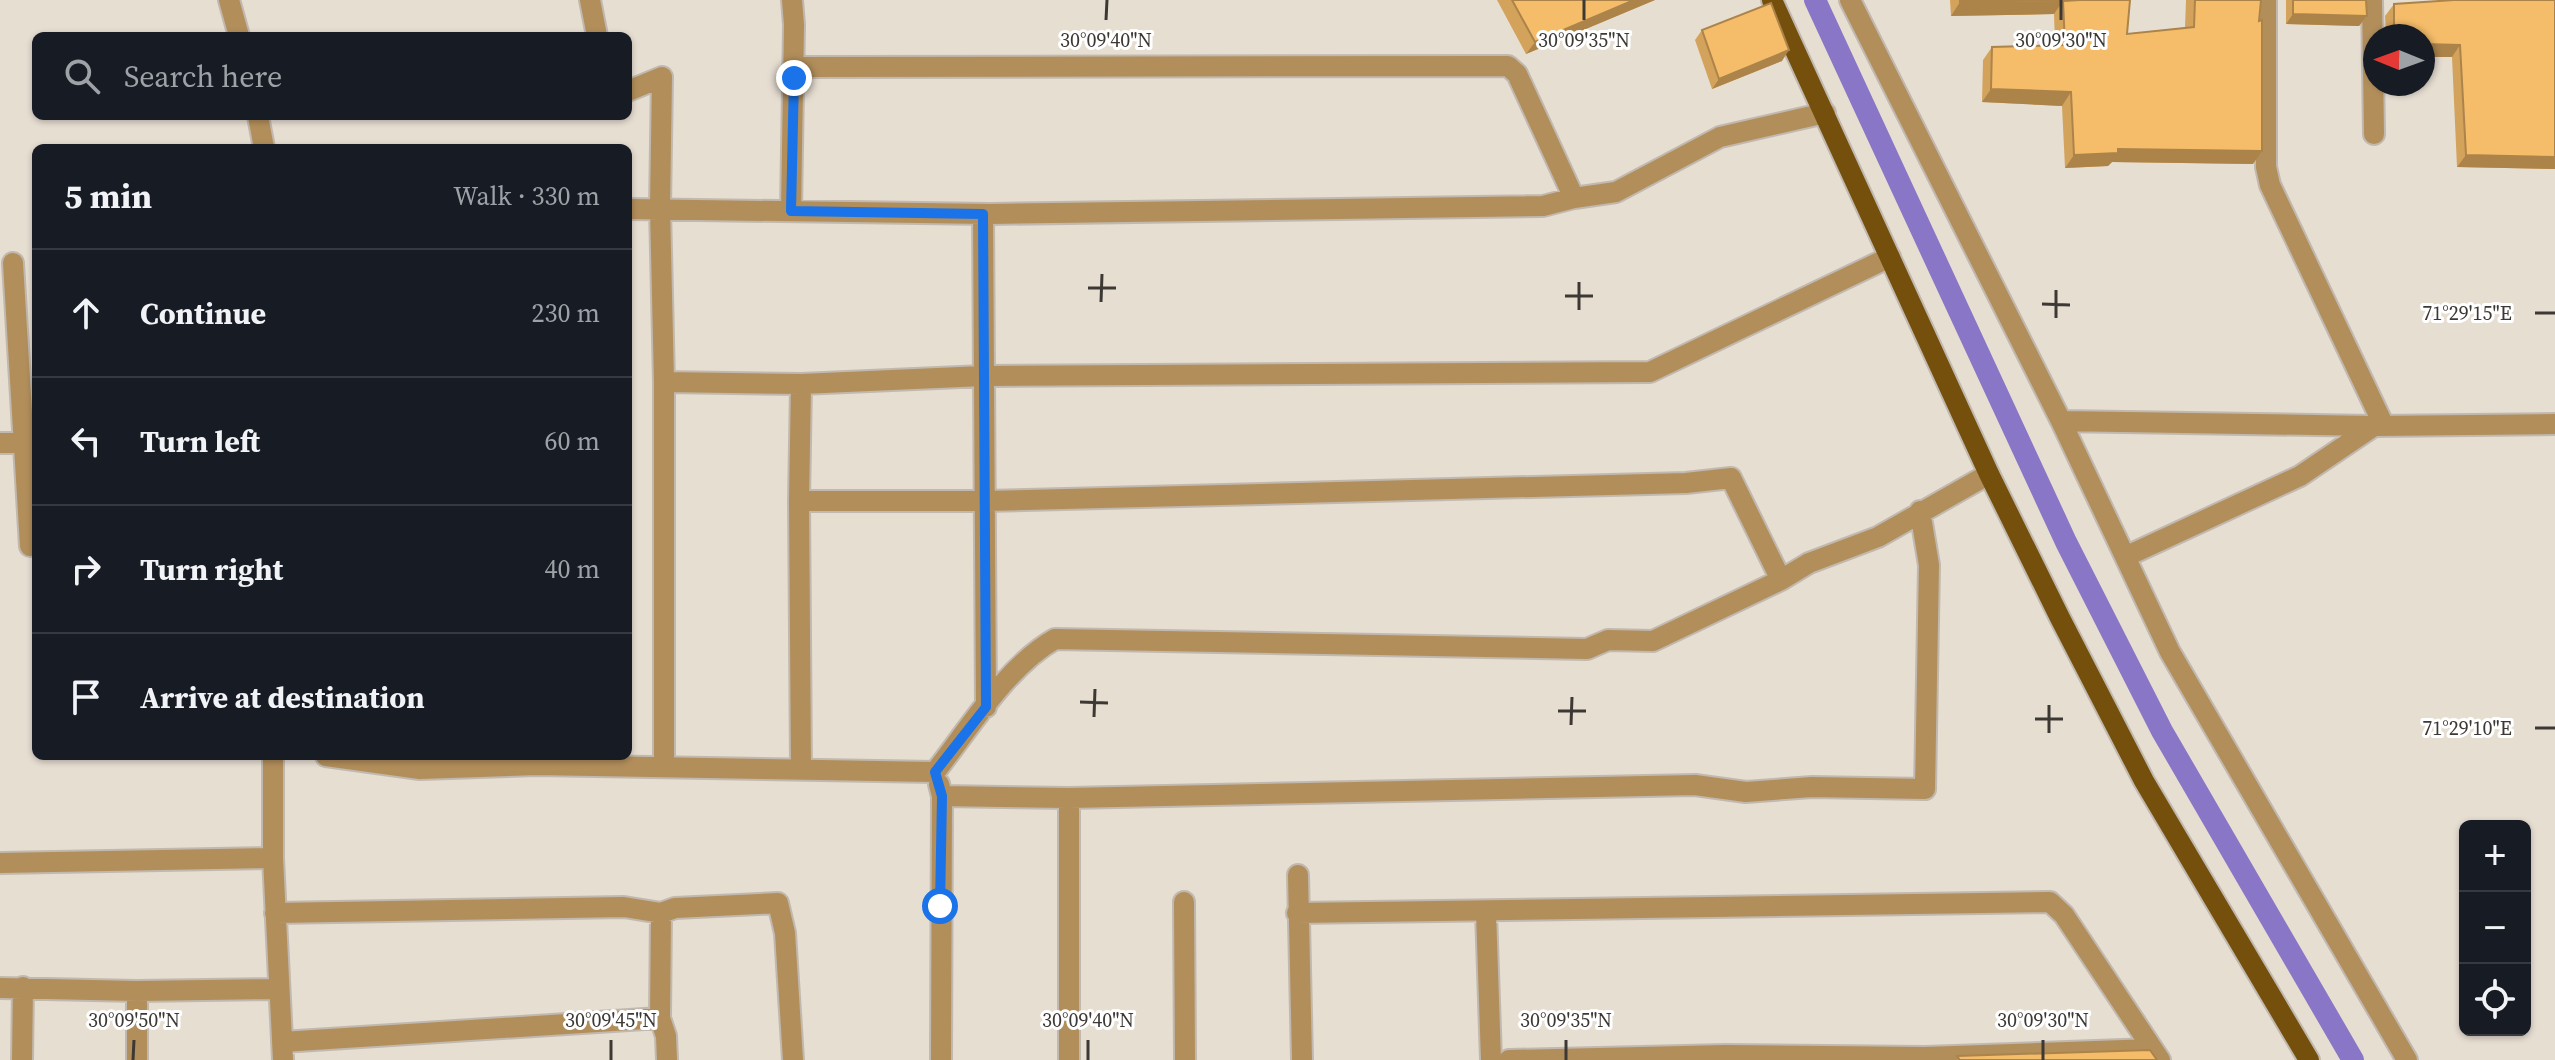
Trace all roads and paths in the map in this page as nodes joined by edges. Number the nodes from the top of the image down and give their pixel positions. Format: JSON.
{"nodes":[{"id":1,"x":229,"y":0,"type":"edge"},
{"id":2,"x":590,"y":0,"type":"edge"},
{"id":3,"x":792,"y":0,"type":"edge"},
{"id":4,"x":1772,"y":0,"type":"edge"},
{"id":5,"x":1850,"y":0,"type":"edge"},
{"id":6,"x":2266,"y":0,"type":"edge"},
{"id":7,"x":2372,"y":0,"type":"edge"},
{"id":8,"x":238,"y":32,"type":"edge"},
{"id":9,"x":596,"y":32,"type":"edge"},
{"id":10,"x":794,"y":67,"type":"junction"},
{"id":11,"x":632,"y":89,"type":"edge"},
{"id":12,"x":1825,"y":113,"type":"junction"},
{"id":13,"x":259,"y":120,"type":"edge"},
{"id":14,"x":2374,"y":134,"type":"dead end"},
{"id":15,"x":263,"y":144,"type":"edge"},
{"id":16,"x":1574,"y":198,"type":"junction"},
{"id":17,"x":660,"y":208,"type":"junction"},
{"id":18,"x":632,"y":209,"type":"edge"},
{"id":19,"x":791,"y":211,"type":"junction"},
{"id":20,"x":983,"y":214,"type":"junction"},
{"id":21,"x":1890,"y":257,"type":"junction"},
{"id":22,"x":13,"y":263,"type":"dead end"},
{"id":23,"x":983,"y":376,"type":"junction"},
{"id":24,"x":664,"y":382,"type":"junction"},
{"id":25,"x":801,"y":384,"type":"junction"},
{"id":26,"x":2061,"y":421,"type":"junction"},
{"id":27,"x":2555,"y":424,"type":"edge"},
{"id":28,"x":2379,"y":426,"type":"junction"},
{"id":29,"x":30,"y":442,"type":"edge"},
{"id":30,"x":0,"y":443,"type":"edge"},
{"id":31,"x":1989,"y":474,"type":"junction"},
{"id":32,"x":799,"y":501,"type":"junction"},
{"id":33,"x":985,"y":501,"type":"junction"},
{"id":34,"x":1920,"y":511,"type":"junction"},
{"id":35,"x":30,"y":546,"type":"dead end"},
{"id":36,"x":2127,"y":556,"type":"junction"},
{"id":37,"x":1781,"y":580,"type":"junction"},
{"id":38,"x":986,"y":707,"type":"junction"},
{"id":39,"x":273,"y":760,"type":"edge"},
{"id":40,"x":389,"y":760,"type":"edge"},
{"id":41,"x":537,"y":760,"type":"edge"},
{"id":42,"x":420,"y":762,"type":"edge"},
{"id":43,"x":664,"y":767,"type":"junction"},
{"id":44,"x":801,"y":769,"type":"junction"},
{"id":45,"x":935,"y":772,"type":"junction"},
{"id":46,"x":942,"y":796,"type":"junction"},
{"id":47,"x":1069,"y":798,"type":"junction"},
{"id":48,"x":273,"y":858,"type":"junction"},
{"id":49,"x":0,"y":863,"type":"edge"},
{"id":50,"x":1298,"y":875,"type":"dead end"},
{"id":51,"x":1184,"y":902,"type":"dead end"},
{"id":52,"x":1486,"y":912,"type":"junction"},
{"id":53,"x":275,"y":913,"type":"junction"},
{"id":54,"x":661,"y":913,"type":"junction"},
{"id":55,"x":1297,"y":913,"type":"junction"},
{"id":56,"x":23,"y":987,"type":"junction"},
{"id":57,"x":0,"y":988,"type":"edge"},
{"id":58,"x":279,"y":989,"type":"junction"},
{"id":59,"x":137,"y":991,"type":"junction"},
{"id":60,"x":660,"y":1018,"type":"junction"},
{"id":61,"x":283,"y":1051,"type":"edge"},
{"id":62,"x":2156,"y":1054,"type":"edge"},
{"id":63,"x":1725,"y":1058,"type":"edge"},
{"id":64,"x":1926,"y":1058,"type":"edge"},
{"id":65,"x":22,"y":1060,"type":"edge"},
{"id":66,"x":137,"y":1060,"type":"edge"},
{"id":67,"x":667,"y":1060,"type":"edge"},
{"id":68,"x":793,"y":1060,"type":"edge"},
{"id":69,"x":941,"y":1060,"type":"edge"},
{"id":70,"x":1069,"y":1060,"type":"edge"},
{"id":71,"x":1185,"y":1060,"type":"edge"},
{"id":72,"x":1302,"y":1060,"type":"edge"},
{"id":73,"x":1491,"y":1060,"type":"edge"},
{"id":74,"x":1509,"y":1060,"type":"edge"},
{"id":75,"x":2309,"y":1060,"type":"edge"},
{"id":76,"x":2407,"y":1060,"type":"edge"}],
"edges":[{"from":1,"to":8,"type":"street"},
{"from":2,"to":9,"type":"street"},
{"from":3,"to":10,"type":"street"},
{"from":4,"to":12,"type":"main road"},
{"from":5,"to":26,"type":"street"},
{"from":6,"to":28,"type":"street"},
{"from":7,"to":14,"type":"street"},
{"from":10,"to":16,"type":"street"},
{"from":10,"to":19,"type":"street"},
{"from":11,"to":17,"type":"street"},
{"from":12,"to":16,"type":"street"},
{"from":12,"to":21,"type":"main road"},
{"from":13,"to":15,"type":"street"},
{"from":16,"to":20,"type":"street"},
{"from":17,"to":18,"type":"street"},
{"from":17,"to":19,"type":"street"},
{"from":17,"to":24,"type":"street"},
{"from":19,"to":20,"type":"street"},
{"from":20,"to":23,"type":"street"},
{"from":21,"to":23,"type":"street"},
{"from":21,"to":31,"type":"main road"},
{"from":22,"to":29,"type":"street"},
{"from":23,"to":25,"type":"street"},
{"from":23,"to":33,"type":"street"},
{"from":24,"to":25,"type":"street"},
{"from":24,"to":43,"type":"street"},
{"from":25,"to":32,"type":"street"},
{"from":26,"to":28,"type":"street"},
{"from":26,"to":36,"type":"street"},
{"from":27,"to":28,"type":"street"},
{"from":28,"to":36,"type":"street"},
{"from":29,"to":30,"type":"street"},
{"from":29,"to":35,"type":"street"},
{"from":31,"to":34,"type":"street"},
{"from":31,"to":75,"type":"main road"},
{"from":32,"to":33,"type":"street"},
{"from":32,"to":44,"type":"street"},
{"from":33,"to":37,"type":"street"},
{"from":33,"to":38,"type":"street"},
{"from":34,"to":37,"type":"street"},
{"from":34,"to":47,"type":"street"},
{"from":36,"to":76,"type":"street"},
{"from":37,"to":38,"type":"street"},
{"from":38,"to":45,"type":"street"},
{"from":39,"to":48,"type":"street"},
{"from":40,"to":42,"type":"street"},
{"from":41,"to":42,"type":"street"},
{"from":41,"to":43,"type":"street"},
{"from":43,"to":44,"type":"street"},
{"from":44,"to":45,"type":"street"},
{"from":45,"to":46,"type":"street"},
{"from":46,"to":47,"type":"street"},
{"from":46,"to":69,"type":"street"},
{"from":47,"to":70,"type":"street"},
{"from":48,"to":49,"type":"street"},
{"from":48,"to":53,"type":"street"},
{"from":50,"to":55,"type":"street"},
{"from":51,"to":71,"type":"street"},
{"from":52,"to":55,"type":"street"},
{"from":52,"to":62,"type":"street"},
{"from":52,"to":73,"type":"street"},
{"from":53,"to":54,"type":"street"},
{"from":53,"to":58,"type":"street"},
{"from":54,"to":60,"type":"street"},
{"from":54,"to":68,"type":"street"},
{"from":55,"to":72,"type":"street"},
{"from":56,"to":57,"type":"street"},
{"from":56,"to":59,"type":"street"},
{"from":56,"to":65,"type":"street"},
{"from":58,"to":59,"type":"street"},
{"from":58,"to":61,"type":"street"},
{"from":59,"to":66,"type":"street"},
{"from":60,"to":61,"type":"street"},
{"from":60,"to":67,"type":"street"},
{"from":62,"to":64,"type":"street"},
{"from":63,"to":64,"type":"street"},
{"from":63,"to":74,"type":"street"}]}
